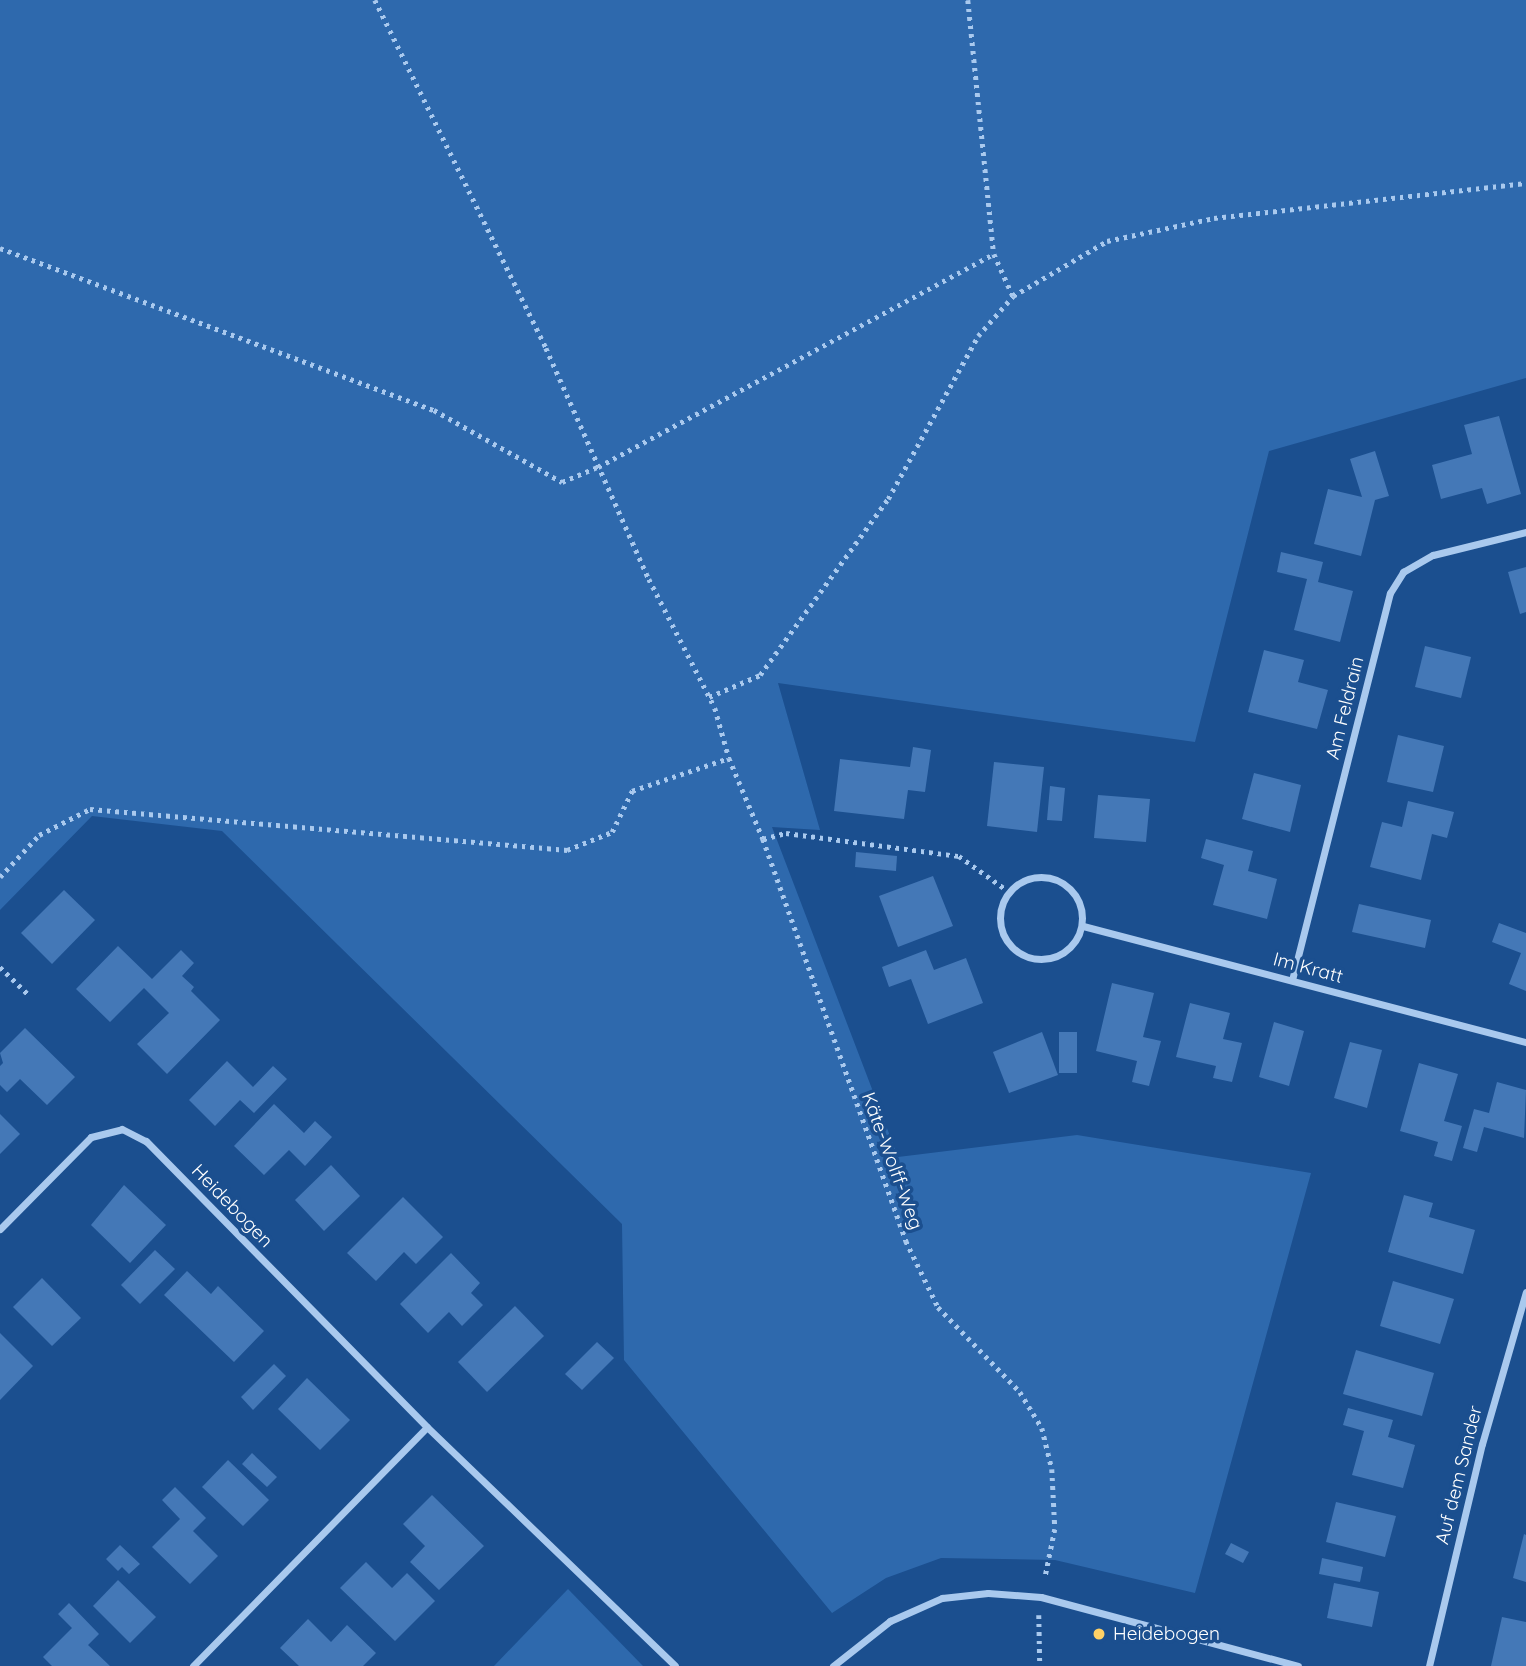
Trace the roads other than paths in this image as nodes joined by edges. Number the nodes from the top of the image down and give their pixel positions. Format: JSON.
{"nodes":[{"id":1,"x":1526,"y":532,"type":"edge"},
{"id":2,"x":1083,"y":926,"type":"junction"},
{"id":3,"x":1292,"y":980,"type":"junction"},
{"id":4,"x":1526,"y":1042,"type":"edge"},
{"id":5,"x":0,"y":1229,"type":"edge"},
{"id":6,"x":1526,"y":1292,"type":"edge"},
{"id":7,"x":427,"y":1427,"type":"junction"},
{"id":8,"x":193,"y":1666,"type":"edge"},
{"id":9,"x":675,"y":1666,"type":"edge"},
{"id":10,"x":833,"y":1666,"type":"edge"},
{"id":11,"x":1298,"y":1666,"type":"edge"},
{"id":12,"x":1429,"y":1666,"type":"edge"}],
"edges":[{"from":1,"to":3,"type":"street","name":"Am Feldrain"},
{"from":2,"to":2,"type":"street"},
{"from":2,"to":3,"type":"street","name":"Im Kratt"},
{"from":3,"to":4,"type":"street","name":"Im Kratt"},
{"from":5,"to":7,"type":"street","name":"Heidebogen"},
{"from":6,"to":12,"type":"street","name":"Auf dem Sander"},
{"from":7,"to":8,"type":"street"},
{"from":7,"to":9,"type":"street","name":"Heidebogen"},
{"from":10,"to":11,"type":"street"}]}
